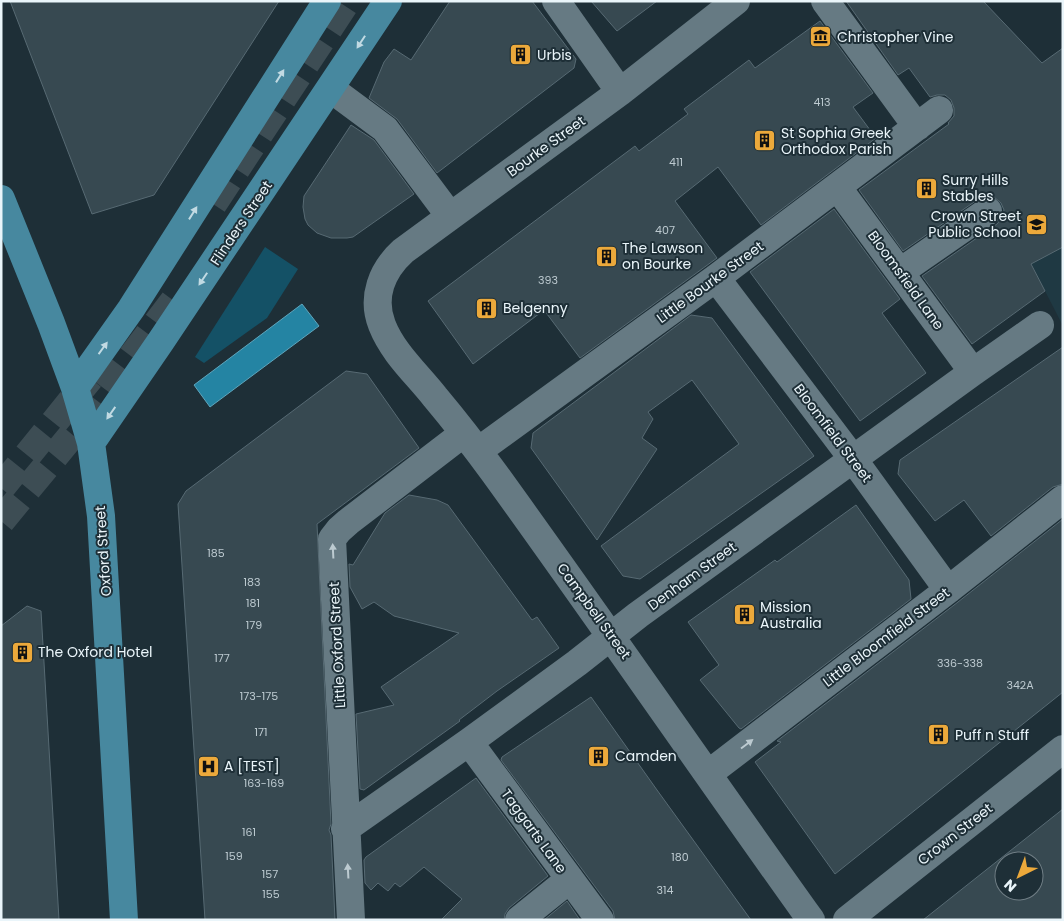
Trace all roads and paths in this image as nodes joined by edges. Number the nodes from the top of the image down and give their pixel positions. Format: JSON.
{"nodes":[{"id":1,"x":327,"y":1,"type":"edge"},
{"id":2,"x":388,"y":1,"type":"edge"},
{"id":3,"x":556,"y":1,"type":"edge"},
{"id":4,"x":736,"y":1,"type":"edge"},
{"id":5,"x":825,"y":1,"type":"edge"},
{"id":6,"x":331,"y":88,"type":"junction"},
{"id":7,"x":620,"y":92,"type":"junction"},
{"id":8,"x":939,"y":110,"type":"dead end"},
{"id":9,"x":917,"y":127,"type":"junction"},
{"id":10,"x":838,"y":188,"type":"junction"},
{"id":11,"x":1,"y":199,"type":"edge"},
{"id":12,"x":988,"y":211,"type":"dead end"},
{"id":13,"x":450,"y":216,"type":"junction"},
{"id":14,"x":900,"y":272,"type":"junction"},
{"id":15,"x":716,"y":278,"type":"junction"},
{"id":16,"x":376,"y":305,"type":"joint"},
{"id":17,"x":1040,"y":325,"type":"dead end"},
{"id":18,"x":972,"y":372,"type":"junction"},
{"id":19,"x":74,"y":388,"type":"junction"},
{"id":20,"x":91,"y":442,"type":"junction"},
{"id":21,"x":471,"y":442,"type":"junction"},
{"id":22,"x":853,"y":459,"type":"junction"},
{"id":23,"x":1063,"y":499,"type":"edge"},
{"id":24,"x":948,"y":590,"type":"junction"},
{"id":25,"x":611,"y":635,"type":"junction"},
{"id":26,"x":469,"y":742,"type":"junction"},
{"id":27,"x":1063,"y":749,"type":"edge"},
{"id":28,"x":708,"y":774,"type":"junction"},
{"id":29,"x":345,"y":829,"type":"junction"},
{"id":30,"x":570,"y":879,"type":"junction"},
{"id":31,"x":124,"y":920,"type":"edge"},
{"id":32,"x":351,"y":920,"type":"edge"},
{"id":33,"x":519,"y":920,"type":"edge"},
{"id":34,"x":600,"y":920,"type":"edge"},
{"id":35,"x":811,"y":920,"type":"edge"},
{"id":36,"x":848,"y":920,"type":"edge"}],
"edges":[{"from":19,"to":1,"type":"main road","one_way":true},
{"from":2,"to":6,"type":"main road","name":"Flinders Street","one_way":true},
{"from":3,"to":7,"type":"street"},
{"from":4,"to":7,"type":"street","name":"Bourke Street"},
{"from":5,"to":9,"type":"street"},
{"from":6,"to":13,"type":"street"},
{"from":6,"to":20,"type":"main road","name":"Flinders Street","one_way":true},
{"from":7,"to":13,"type":"street","name":"Bourke Street"},
{"from":8,"to":9,"type":"street","name":"Little Bourke Street"},
{"from":9,"to":10,"type":"street","name":"Little Bourke Street"},
{"from":10,"to":14,"type":"street","name":"Bloomsfield Lane"},
{"from":10,"to":15,"type":"street","name":"Little Bourke Street"},
{"from":11,"to":19,"type":"main road","name":"Oxford Street"},
{"from":12,"to":14,"type":"street"},
{"from":13,"to":16,"type":"street","name":"Bourke Street"},
{"from":14,"to":18,"type":"street","name":"Bloomsfield Lane"},
{"from":15,"to":21,"type":"street","name":"Little Bourke Street"},
{"from":15,"to":22,"type":"street","name":"Bloomfield Street"},
{"from":16,"to":21,"type":"street","name":"Campbell Street"},
{"from":17,"to":18,"type":"street","name":"Denham Street"},
{"from":18,"to":22,"type":"street","name":"Denham Street"},
{"from":19,"to":20,"type":"main road","name":"Oxford Street"},
{"from":20,"to":31,"type":"main road","name":"Oxford Street"},
{"from":21,"to":25,"type":"street","name":"Campbell Street"},
{"from":29,"to":21,"type":"street","name":"Little Oxford Street","one_way":true},
{"from":22,"to":24,"type":"street","name":"Bloomfield Street"},
{"from":22,"to":25,"type":"street","name":"Denham Street"},
{"from":23,"to":24,"type":"street","name":"Little Bloomfield Street"},
{"from":28,"to":24,"type":"street","name":"Little Bloomfield Street","one_way":true},
{"from":25,"to":26,"type":"street","name":"Denham Street"},
{"from":25,"to":28,"type":"street","name":"Campbell Street"},
{"from":26,"to":29,"type":"street","name":"Denham Street"},
{"from":26,"to":30,"type":"street","name":"Taggarts Lane"},
{"from":27,"to":36,"type":"street","name":"Crown Street"},
{"from":28,"to":35,"type":"street","name":"Campbell Street"},
{"from":32,"to":29,"type":"street","name":"Little Oxford Street","one_way":true},
{"from":30,"to":33,"type":"street"},
{"from":30,"to":34,"type":"street","name":"Taggarts Lane"}]}
